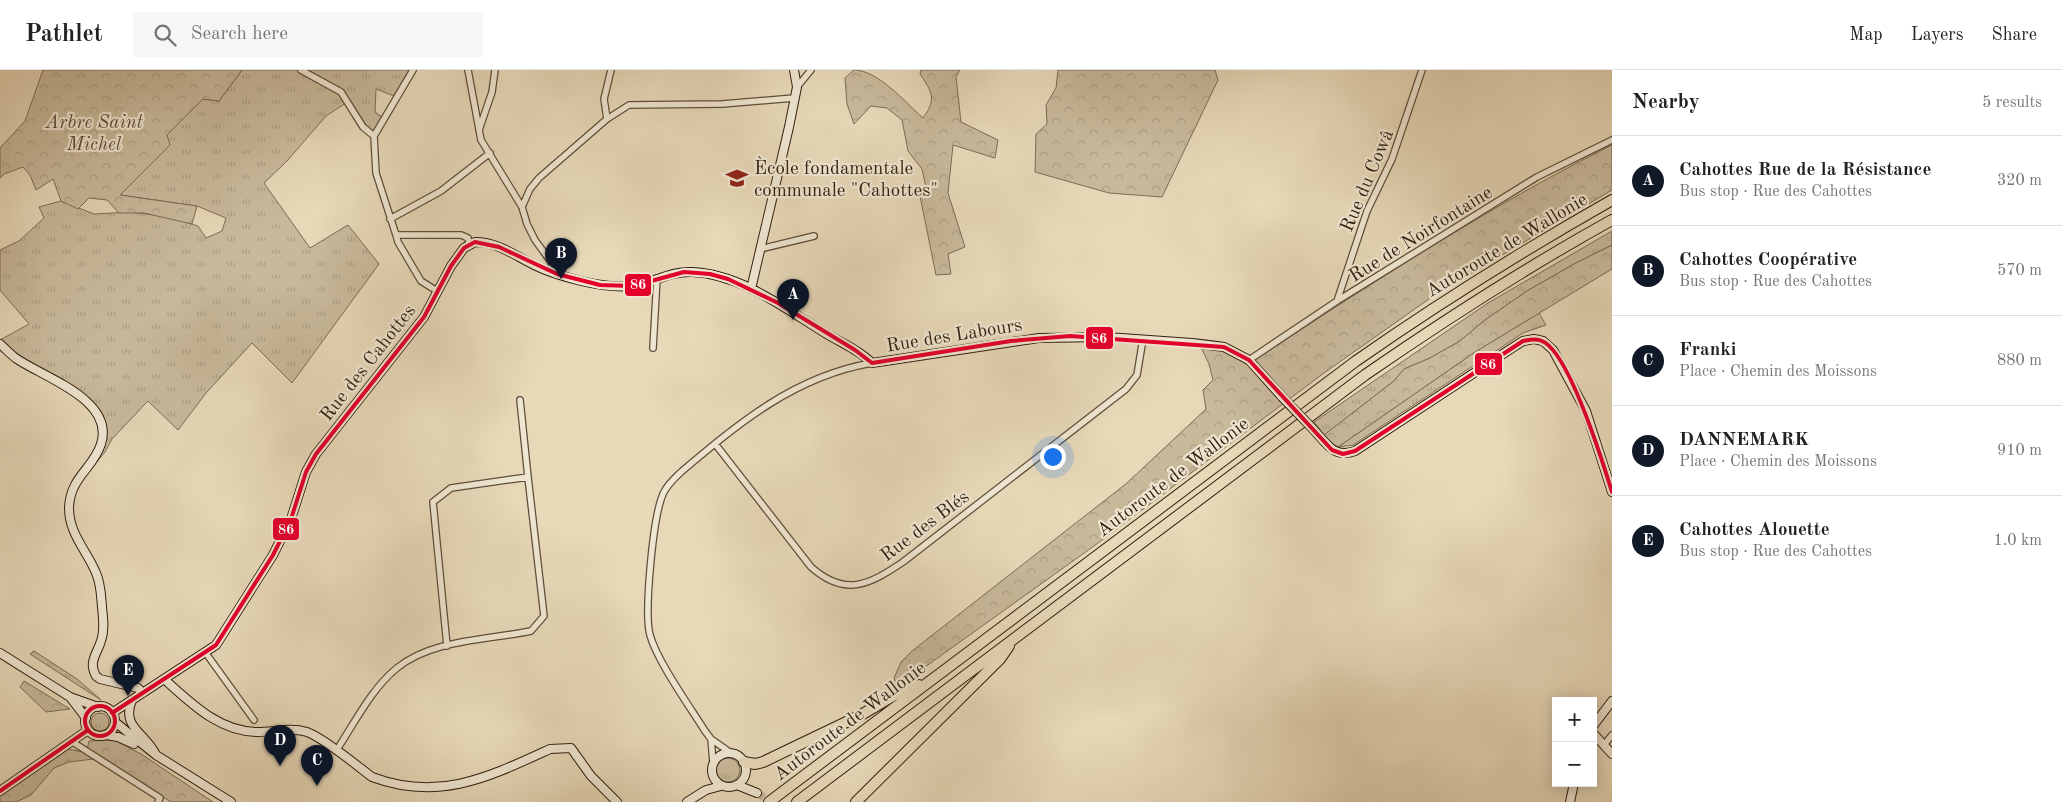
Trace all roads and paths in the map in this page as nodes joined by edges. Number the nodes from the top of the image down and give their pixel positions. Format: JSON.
{"nodes":[{"id":1,"x":301,"y":70,"type":"edge"},
{"id":2,"x":413,"y":70,"type":"edge"},
{"id":3,"x":468,"y":70,"type":"edge"},
{"id":4,"x":495,"y":70,"type":"edge"},
{"id":5,"x":611,"y":70,"type":"edge"},
{"id":6,"x":794,"y":70,"type":"edge"},
{"id":7,"x":811,"y":70,"type":"edge"},
{"id":8,"x":1422,"y":70,"type":"edge"},
{"id":9,"x":797,"y":86,"type":"junction"},
{"id":10,"x":794,"y":98,"type":"junction"},
{"id":11,"x":607,"y":119,"type":"junction"},
{"id":12,"x":479,"y":130,"type":"junction"},
{"id":13,"x":374,"y":136,"type":"junction"},
{"id":14,"x":1612,"y":140,"type":"edge"},
{"id":15,"x":490,"y":153,"type":"junction"},
{"id":16,"x":1612,"y":200,"type":"edge"},
{"id":17,"x":522,"y":206,"type":"junction"},
{"id":18,"x":390,"y":219,"type":"junction"},
{"id":19,"x":1612,"y":220,"type":"edge"},
{"id":20,"x":396,"y":235,"type":"junction"},
{"id":21,"x":814,"y":236,"type":"dead end"},
{"id":22,"x":470,"y":244,"type":"junction"},
{"id":23,"x":760,"y":249,"type":"junction"},
{"id":24,"x":554,"y":272,"type":"junction"},
{"id":25,"x":657,"y":278,"type":"junction"},
{"id":26,"x":751,"y":288,"type":"junction"},
{"id":27,"x":437,"y":291,"type":"junction"},
{"id":28,"x":1338,"y":301,"type":"junction"},
{"id":29,"x":1143,"y":340,"type":"junction"},
{"id":30,"x":0,"y":344,"type":"edge"},
{"id":31,"x":654,"y":347,"type":"dead end"},
{"id":32,"x":1248,"y":360,"type":"junction"},
{"id":33,"x":872,"y":363,"type":"junction"},
{"id":34,"x":520,"y":400,"type":"dead end"},
{"id":35,"x":716,"y":445,"type":"junction"},
{"id":36,"x":528,"y":477,"type":"junction"},
{"id":37,"x":1612,"y":492,"type":"edge"},
{"id":38,"x":1015,"y":637,"type":"junction"},
{"id":39,"x":447,"y":646,"type":"junction"},
{"id":40,"x":205,"y":652,"type":"junction"},
{"id":41,"x":0,"y":653,"type":"edge"},
{"id":42,"x":164,"y":679,"type":"junction"},
{"id":43,"x":929,"y":681,"type":"junction"},
{"id":44,"x":143,"y":693,"type":"junction"},
{"id":45,"x":70,"y":697,"type":"junction"},
{"id":46,"x":132,"y":700,"type":"junction"},
{"id":47,"x":1612,"y":701,"type":"edge"},
{"id":48,"x":98,"y":707,"type":"junction"},
{"id":49,"x":112,"y":713,"type":"junction"},
{"id":50,"x":86,"y":718,"type":"junction"},
{"id":51,"x":254,"y":720,"type":"dead end"},
{"id":52,"x":1597,"y":721,"type":"edge"},
{"id":53,"x":115,"y":722,"type":"junction"},
{"id":54,"x":88,"y":730,"type":"junction"},
{"id":55,"x":106,"y":735,"type":"junction"},
{"id":56,"x":1612,"y":735,"type":"edge"},
{"id":57,"x":1597,"y":737,"type":"edge"},
{"id":58,"x":711,"y":739,"type":"junction"},
{"id":59,"x":71,"y":742,"type":"junction"},
{"id":60,"x":1604,"y":745,"type":"junction"},
{"id":61,"x":336,"y":751,"type":"junction"},
{"id":62,"x":731,"y":753,"type":"junction"},
{"id":63,"x":1612,"y":754,"type":"edge"},
{"id":64,"x":156,"y":755,"type":"junction"},
{"id":65,"x":744,"y":762,"type":"junction"},
{"id":66,"x":713,"y":763,"type":"junction"},
{"id":67,"x":712,"y":773,"type":"junction"},
{"id":68,"x":744,"y":778,"type":"junction"},
{"id":69,"x":737,"y":785,"type":"junction"},
{"id":70,"x":721,"y":786,"type":"junction"},
{"id":71,"x":1573,"y":787,"type":"edge"},
{"id":72,"x":706,"y":790,"type":"junction"},
{"id":73,"x":0,"y":791,"type":"edge"},
{"id":74,"x":461,"y":793,"type":"dead end"},
{"id":75,"x":404,"y":794,"type":"dead end"},
{"id":76,"x":158,"y":802,"type":"edge"},
{"id":77,"x":231,"y":802,"type":"edge"},
{"id":78,"x":617,"y":802,"type":"edge"},
{"id":79,"x":687,"y":802,"type":"edge"},
{"id":80,"x":769,"y":802,"type":"edge"},
{"id":81,"x":797,"y":802,"type":"edge"},
{"id":82,"x":856,"y":802,"type":"edge"},
{"id":83,"x":1570,"y":802,"type":"edge"}],
"edges":[{"from":1,"to":13,"type":"street"},
{"from":2,"to":13,"type":"street"},
{"from":3,"to":12,"type":"street"},
{"from":4,"to":12,"type":"street"},
{"from":5,"to":11,"type":"street"},
{"from":6,"to":9,"type":"street"},
{"from":7,"to":9,"type":"street"},
{"from":8,"to":28,"type":"street","name":"Rue du Cowâ"},
{"from":9,"to":10,"type":"street"},
{"from":10,"to":11,"type":"street"},
{"from":10,"to":23,"type":"street"},
{"from":11,"to":17,"type":"street"},
{"from":12,"to":15,"type":"street"},
{"from":13,"to":18,"type":"street"},
{"from":14,"to":28,"type":"street","name":"Rue de Noirfontaine"},
{"from":15,"to":17,"type":"street"},
{"from":15,"to":18,"type":"street"},
{"from":16,"to":43,"type":"highway","name":"Autoroute de Wallonie"},
{"from":17,"to":24,"type":"street"},
{"from":18,"to":20,"type":"street"},
{"from":19,"to":38,"type":"highway","name":"Autoroute de Wallonie"},
{"from":20,"to":22,"type":"street"},
{"from":20,"to":27,"type":"street"},
{"from":21,"to":23,"type":"street"},
{"from":22,"to":24,"type":"street"},
{"from":22,"to":27,"type":"street","name":"Rue des Cahottes"},
{"from":23,"to":26,"type":"street"},
{"from":24,"to":25,"type":"street"},
{"from":25,"to":26,"type":"street"},
{"from":25,"to":31,"type":"street"},
{"from":26,"to":33,"type":"street"},
{"from":27,"to":40,"type":"street","name":"Rue des Cahottes"},
{"from":28,"to":32,"type":"street","name":"Rue de Noirfontaine"},
{"from":29,"to":32,"type":"street","name":"Rue des Labours"},
{"from":29,"to":33,"type":"street","name":"Rue des Labours"},
{"from":29,"to":35,"type":"street","name":"Rue des Blés"},
{"from":30,"to":44,"type":"street"},
{"from":32,"to":37,"type":"street","name":"Rue des Labours","bridge":true},
{"from":33,"to":35,"type":"street","name":"Rue des Labours"},
{"from":34,"to":36,"type":"street"},
{"from":35,"to":58,"type":"street","name":"Rue des Labours"},
{"from":36,"to":39,"type":"street"},
{"from":36,"to":39,"type":"street"},
{"from":38,"to":81,"type":"highway","name":"Autoroute de Wallonie"},
{"from":38,"to":82,"type":"highway"},
{"from":39,"to":61,"type":"street"},
{"from":40,"to":42,"type":"street","name":"Rue des Cahottes"},
{"from":40,"to":51,"type":"street"},
{"from":41,"to":45,"type":"street"},
{"from":42,"to":44,"type":"street","name":"Rue des Cahottes"},
{"from":42,"to":61,"type":"street"},
{"from":43,"to":65,"type":"highway"},
{"from":43,"to":80,"type":"highway","name":"Autoroute de Wallonie"},
{"from":44,"to":46,"type":"street","name":"Rue des Cahottes"},
{"from":45,"to":48,"type":"street"},
{"from":45,"to":50,"type":"street"},
{"from":46,"to":49,"type":"street","name":"Rue des Cahottes"},
{"from":46,"to":64,"type":"street"},
{"from":47,"to":52,"type":"street"},
{"from":48,"to":49,"type":"street"},
{"from":48,"to":50,"type":"street"},
{"from":49,"to":53,"type":"street"},
{"from":50,"to":54,"type":"street"},
{"from":53,"to":55,"type":"street"},
{"from":53,"to":64,"type":"street"},
{"from":54,"to":55,"type":"street"},
{"from":54,"to":59,"type":"street"},
{"from":55,"to":64,"type":"street"},
{"from":56,"to":60,"type":"street"},
{"from":57,"to":60,"type":"street"},
{"from":58,"to":62,"type":"street","name":"Rue des Labours"},
{"from":58,"to":66,"type":"street","name":"Rue des Labours"},
{"from":59,"to":73,"type":"street"},
{"from":59,"to":76,"type":"street"},
{"from":60,"to":63,"type":"street"},
{"from":61,"to":75,"type":"street"},
{"from":62,"to":65,"type":"street"},
{"from":62,"to":66,"type":"street"},
{"from":64,"to":77,"type":"street"},
{"from":65,"to":68,"type":"street"},
{"from":66,"to":67,"type":"street"},
{"from":67,"to":70,"type":"street"},
{"from":67,"to":72,"type":"street"},
{"from":68,"to":69,"type":"street"},
{"from":68,"to":69,"type":"street"},
{"from":69,"to":70,"type":"street"},
{"from":70,"to":72,"type":"street"},
{"from":71,"to":83,"type":"street"},
{"from":72,"to":79,"type":"street"},
{"from":74,"to":78,"type":"street"}]}
